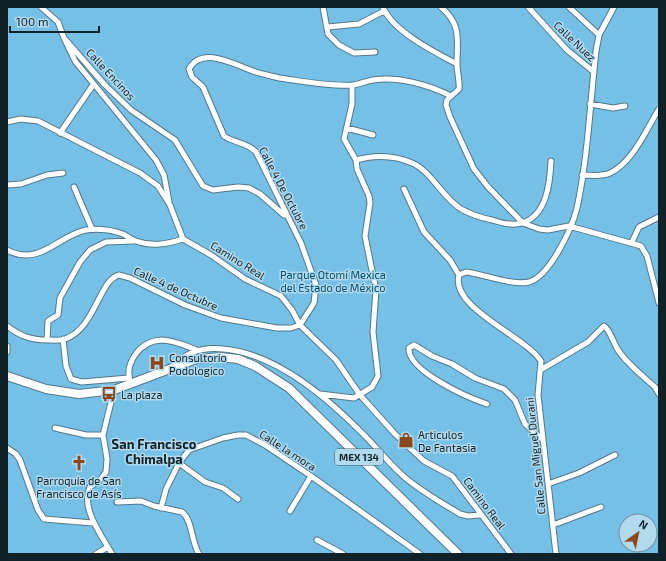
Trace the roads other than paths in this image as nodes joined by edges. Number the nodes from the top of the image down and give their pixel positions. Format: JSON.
{"nodes":[{"id":1,"x":41,"y":7,"type":"edge"},
{"id":2,"x":324,"y":7,"type":"edge"},
{"id":3,"x":441,"y":7,"type":"edge"},
{"id":4,"x":528,"y":7,"type":"edge"},
{"id":5,"x":570,"y":7,"type":"edge"},
{"id":6,"x":614,"y":7,"type":"edge"},
{"id":7,"x":384,"y":9,"type":"edge"},
{"id":8,"x":328,"y":28,"type":"junction"},
{"id":9,"x":599,"y":35,"type":"junction"},
{"id":10,"x":64,"y":38,"type":"junction"},
{"id":11,"x":375,"y":52,"type":"dead end"},
{"id":12,"x":457,"y":64,"type":"junction"},
{"id":13,"x":594,"y":72,"type":"junction"},
{"id":14,"x":93,"y":85,"type":"junction"},
{"id":15,"x":352,"y":85,"type":"junction"},
{"id":16,"x":451,"y":96,"type":"junction"},
{"id":17,"x":590,"y":104,"type":"junction"},
{"id":18,"x":625,"y":106,"type":"dead end"},
{"id":19,"x":659,"y":109,"type":"edge"},
{"id":20,"x":7,"y":122,"type":"edge"},
{"id":21,"x":347,"y":128,"type":"junction"},
{"id":22,"x":60,"y":133,"type":"junction"},
{"id":23,"x":373,"y":135,"type":"dead end"},
{"id":24,"x":356,"y":160,"type":"junction"},
{"id":25,"x":551,"y":161,"type":"dead end"},
{"id":26,"x":63,"y":173,"type":"dead end"},
{"id":27,"x":582,"y":175,"type":"junction"},
{"id":28,"x":7,"y":185,"type":"edge"},
{"id":29,"x":74,"y":187,"type":"dead end"},
{"id":30,"x":404,"y":189,"type":"dead end"},
{"id":31,"x":170,"y":205,"type":"junction"},
{"id":32,"x":287,"y":217,"type":"junction"},
{"id":33,"x":659,"y":217,"type":"edge"},
{"id":34,"x":523,"y":223,"type":"junction"},
{"id":35,"x":569,"y":226,"type":"junction"},
{"id":36,"x":92,"y":229,"type":"junction"},
{"id":37,"x":183,"y":239,"type":"junction"},
{"id":38,"x":135,"y":241,"type":"junction"},
{"id":39,"x":632,"y":242,"type":"junction"},
{"id":40,"x":7,"y":250,"type":"edge"},
{"id":41,"x":459,"y":275,"type":"junction"},
{"id":42,"x":659,"y":303,"type":"edge"},
{"id":43,"x":300,"y":325,"type":"junction"},
{"id":44,"x":7,"y":326,"type":"edge"},
{"id":45,"x":47,"y":340,"type":"junction"},
{"id":46,"x":63,"y":340,"type":"junction"},
{"id":47,"x":7,"y":346,"type":"edge"},
{"id":48,"x":198,"y":350,"type":"junction"},
{"id":49,"x":7,"y":352,"type":"edge"},
{"id":50,"x":172,"y":368,"type":"junction"},
{"id":51,"x":542,"y":369,"type":"junction"},
{"id":52,"x":7,"y":376,"type":"edge"},
{"id":53,"x":130,"y":381,"type":"junction"},
{"id":54,"x":114,"y":390,"type":"junction"},
{"id":55,"x":318,"y":394,"type":"junction"},
{"id":56,"x":659,"y":394,"type":"edge"},
{"id":57,"x":360,"y":396,"type":"junction"},
{"id":58,"x":487,"y":404,"type":"dead end"},
{"id":59,"x":55,"y":428,"type":"dead end"},
{"id":60,"x":103,"y":435,"type":"junction"},
{"id":61,"x":543,"y":440,"type":"junction"},
{"id":62,"x":7,"y":448,"type":"edge"},
{"id":63,"x":615,"y":455,"type":"dead end"},
{"id":64,"x":179,"y":463,"type":"junction"},
{"id":65,"x":311,"y":476,"type":"junction"},
{"id":66,"x":548,"y":484,"type":"junction"},
{"id":67,"x":238,"y":499,"type":"dead end"},
{"id":68,"x":117,"y":502,"type":"dead end"},
{"id":69,"x":601,"y":507,"type":"dead end"},
{"id":70,"x":161,"y":508,"type":"junction"},
{"id":71,"x":290,"y":511,"type":"dead end"},
{"id":72,"x":480,"y":515,"type":"junction"},
{"id":73,"x":94,"y":523,"type":"junction"},
{"id":74,"x":553,"y":526,"type":"junction"},
{"id":75,"x":317,"y":540,"type":"dead end"},
{"id":76,"x":108,"y":547,"type":"junction"},
{"id":77,"x":96,"y":554,"type":"edge"},
{"id":78,"x":112,"y":554,"type":"edge"},
{"id":79,"x":199,"y":554,"type":"edge"},
{"id":80,"x":343,"y":554,"type":"edge"},
{"id":81,"x":420,"y":554,"type":"edge"},
{"id":82,"x":458,"y":554,"type":"edge"},
{"id":83,"x":511,"y":554,"type":"edge"},
{"id":84,"x":556,"y":554,"type":"edge"}],
"edges":[{"from":1,"to":10,"type":"street","name":"Calle Encinos"},
{"from":2,"to":8,"type":"street"},
{"from":3,"to":12,"type":"street"},
{"from":4,"to":13,"type":"street","name":"Calle Nuez"},
{"from":5,"to":9,"type":"street"},
{"from":6,"to":9,"type":"street"},
{"from":7,"to":8,"type":"street"},
{"from":7,"to":12,"type":"street"},
{"from":8,"to":11,"type":"street"},
{"from":9,"to":13,"type":"street"},
{"from":10,"to":14,"type":"street"},
{"from":10,"to":32,"type":"street","name":"Calle Encinos"},
{"from":12,"to":16,"type":"street"},
{"from":13,"to":17,"type":"street"},
{"from":14,"to":22,"type":"street"},
{"from":14,"to":31,"type":"street"},
{"from":15,"to":16,"type":"street"},
{"from":15,"to":21,"type":"street"},
{"from":15,"to":32,"type":"street","name":"Calle 4 De Octubre"},
{"from":16,"to":34,"type":"street"},
{"from":17,"to":18,"type":"street"},
{"from":17,"to":27,"type":"street"},
{"from":19,"to":27,"type":"street"},
{"from":20,"to":22,"type":"street"},
{"from":21,"to":23,"type":"street"},
{"from":21,"to":24,"type":"street"},
{"from":22,"to":31,"type":"street"},
{"from":24,"to":34,"type":"street"},
{"from":24,"to":57,"type":"street"},
{"from":25,"to":34,"type":"street"},
{"from":26,"to":28,"type":"street"},
{"from":27,"to":35,"type":"street"},
{"from":29,"to":36,"type":"street"},
{"from":30,"to":41,"type":"street"},
{"from":31,"to":37,"type":"street"},
{"from":32,"to":43,"type":"street","name":"Calle 4 De Octubre"},
{"from":33,"to":39,"type":"street"},
{"from":34,"to":35,"type":"street"},
{"from":35,"to":39,"type":"street"},
{"from":35,"to":41,"type":"street"},
{"from":36,"to":38,"type":"street"},
{"from":36,"to":40,"type":"street"},
{"from":37,"to":38,"type":"street"},
{"from":37,"to":43,"type":"street","name":"Camino Real"},
{"from":38,"to":45,"type":"street"},
{"from":39,"to":42,"type":"street"},
{"from":41,"to":51,"type":"street"},
{"from":43,"to":46,"type":"street","name":"Calle 4 de Octubre"},
{"from":43,"to":57,"type":"street","name":"Camino Real"},
{"from":44,"to":45,"type":"street"},
{"from":45,"to":46,"type":"street"},
{"from":46,"to":53,"type":"street"},
{"from":47,"to":49,"type":"street"},
{"from":48,"to":50,"type":"street"},
{"from":48,"to":53,"type":"street"},
{"from":48,"to":55,"type":"street"},
{"from":50,"to":53,"type":"main road","number":"MEX 134"},
{"from":50,"to":82,"type":"main road","number":"MEX 134"},
{"from":51,"to":56,"type":"street"},
{"from":51,"to":61,"type":"street","name":"Calle San Miguel Durani"},
{"from":52,"to":54,"type":"main road","number":"MEX 134"},
{"from":53,"to":54,"type":"main road","number":"MEX 134"},
{"from":54,"to":60,"type":"street"},
{"from":55,"to":57,"type":"street"},
{"from":55,"to":72,"type":"street"},
{"from":57,"to":72,"type":"street","name":"Camino Real"},
{"from":58,"to":61,"type":"street"},
{"from":59,"to":60,"type":"street"},
{"from":60,"to":73,"type":"street"},
{"from":61,"to":66,"type":"street","name":"Calle San Miguel Durani"},
{"from":62,"to":73,"type":"street"},
{"from":63,"to":66,"type":"street"},
{"from":64,"to":65,"type":"street","name":"Calle la mora"},
{"from":64,"to":67,"type":"street"},
{"from":64,"to":70,"type":"street","name":"Calle la mora"},
{"from":65,"to":71,"type":"street"},
{"from":65,"to":81,"type":"street","name":"Calle la mora"},
{"from":66,"to":74,"type":"street","name":"Calle San Miguel Durani"},
{"from":68,"to":70,"type":"street"},
{"from":69,"to":74,"type":"street"},
{"from":70,"to":79,"type":"street"},
{"from":72,"to":83,"type":"street","name":"Camino Real"},
{"from":73,"to":76,"type":"street"},
{"from":74,"to":84,"type":"street","name":"Calle San Miguel Durani"},
{"from":75,"to":80,"type":"street"},
{"from":76,"to":77,"type":"street"},
{"from":76,"to":78,"type":"street"}]}
